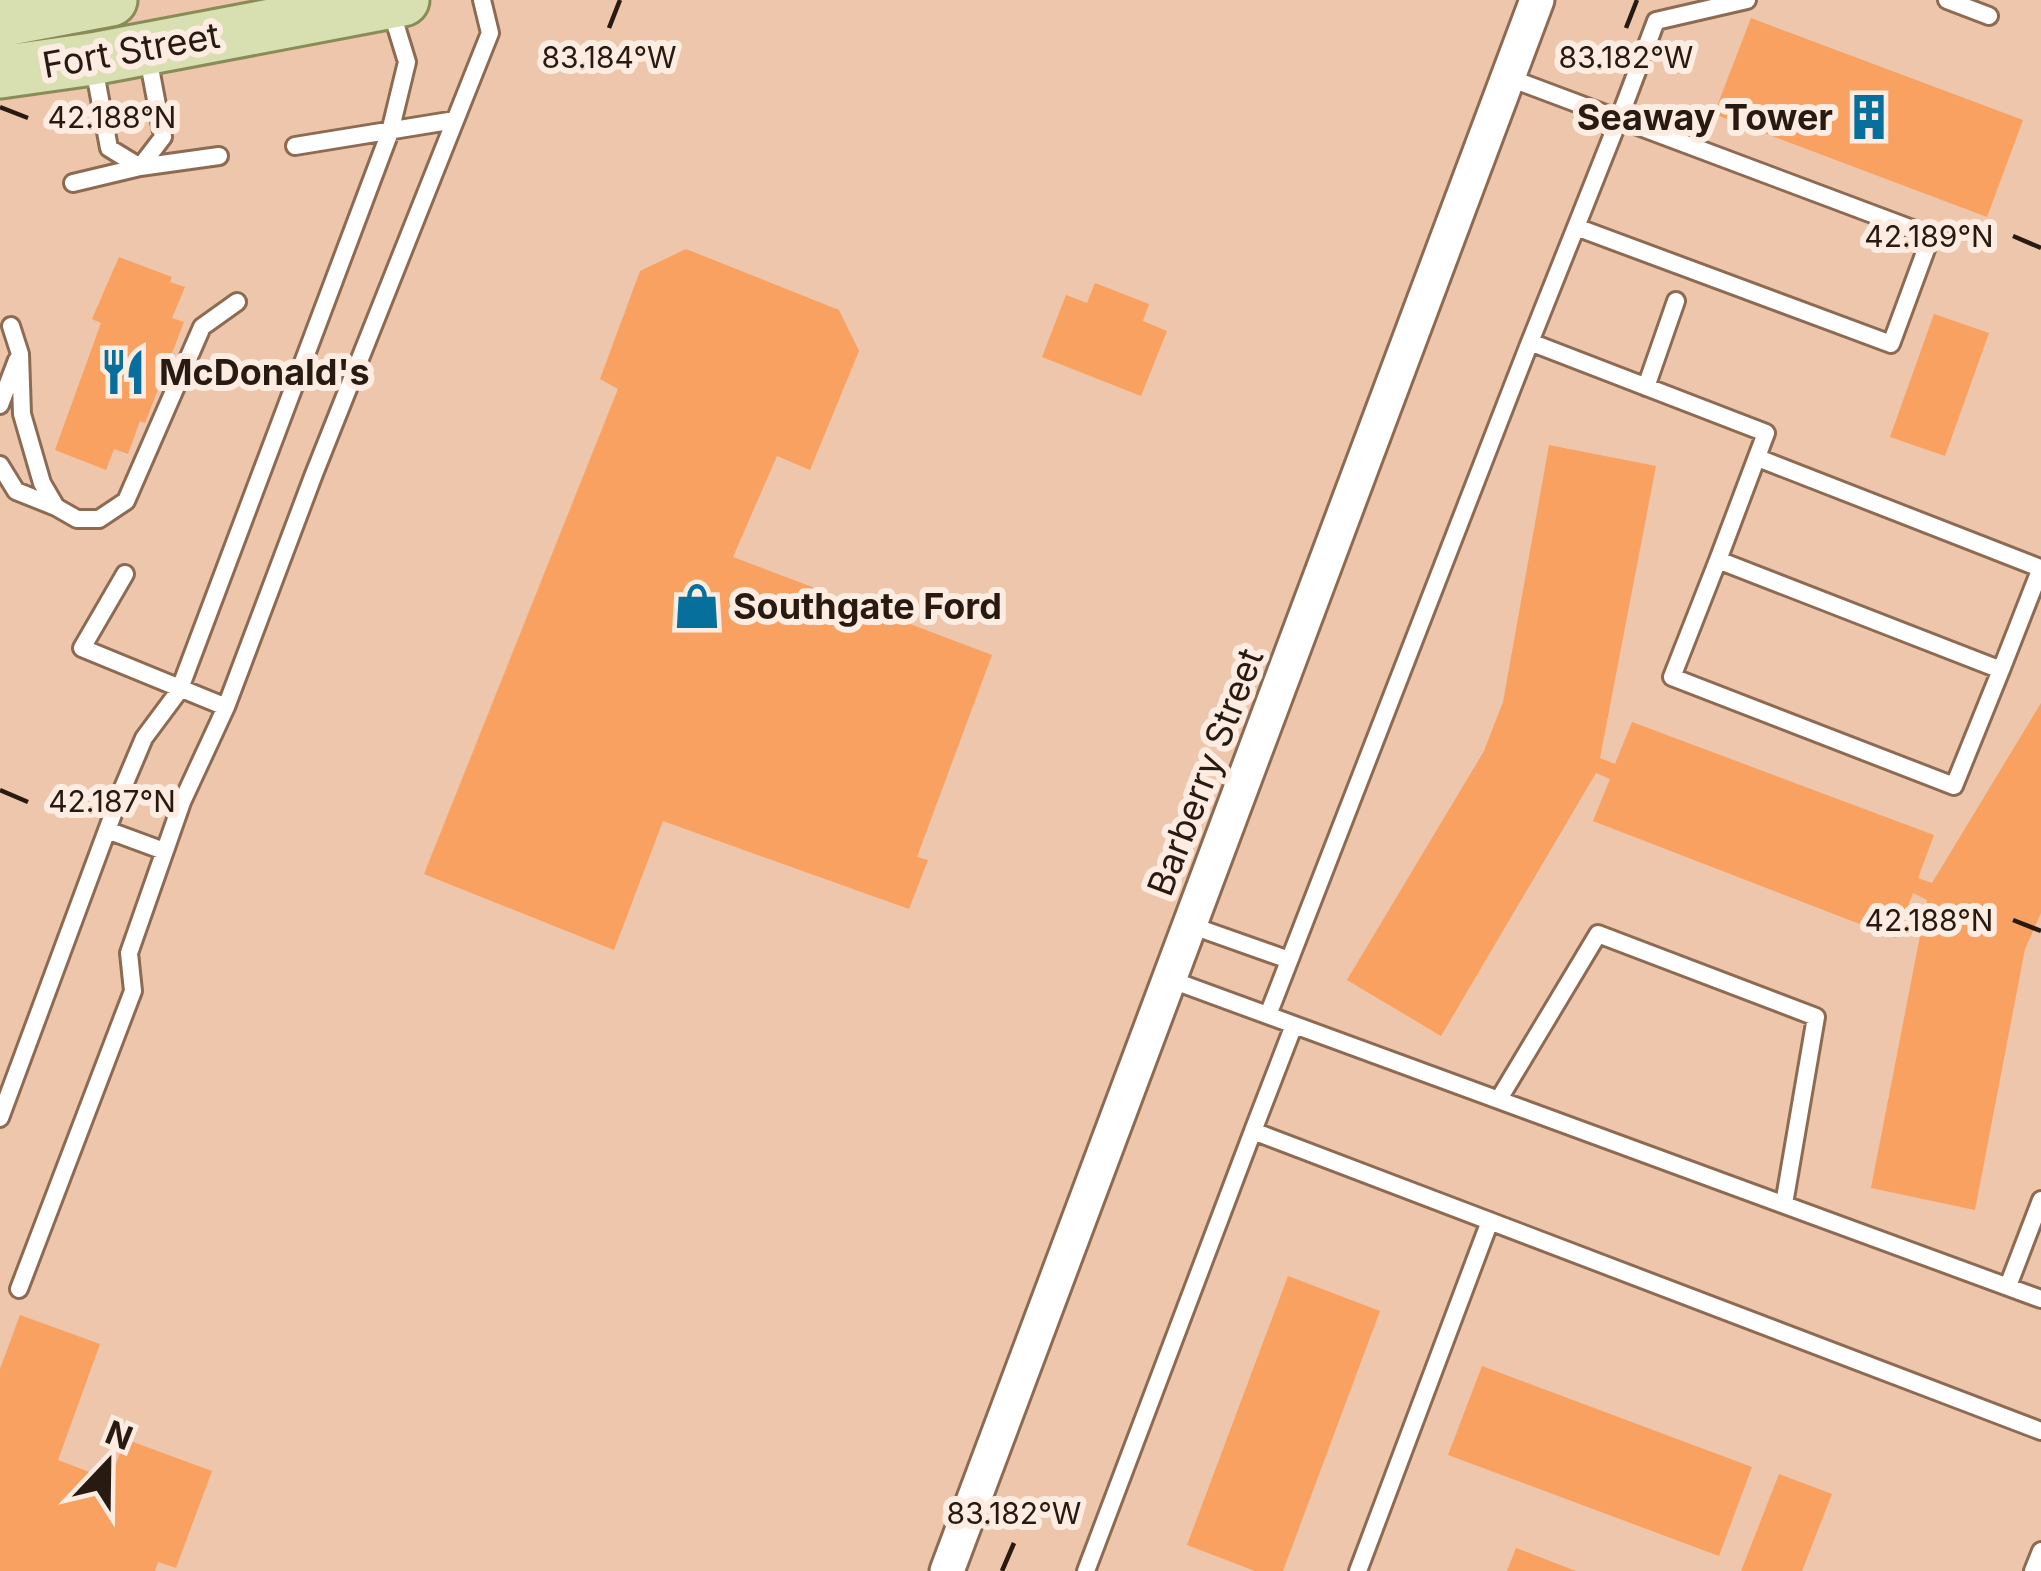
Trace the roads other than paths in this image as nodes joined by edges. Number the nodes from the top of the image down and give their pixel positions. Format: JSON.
{"nodes":[{"id":1,"x":111,"y":0,"type":"edge"},
{"id":2,"x":482,"y":0,"type":"edge"},
{"id":3,"x":1537,"y":0,"type":"edge"},
{"id":4,"x":1747,"y":0,"type":"edge"},
{"id":5,"x":1947,"y":0,"type":"edge"},
{"id":6,"x":396,"y":2,"type":"edge"},
{"id":7,"x":1989,"y":16,"type":"dead end"},
{"id":8,"x":0,"y":21,"type":"edge"},
{"id":9,"x":146,"y":49,"type":"junction"},
{"id":10,"x":92,"y":59,"type":"junction"},
{"id":11,"x":0,"y":72,"type":"edge"},
{"id":12,"x":1507,"y":77,"type":"junction"},
{"id":13,"x":1619,"y":119,"type":"junction"},
{"id":14,"x":455,"y":120,"type":"junction"},
{"id":15,"x":390,"y":132,"type":"junction"},
{"id":16,"x":295,"y":146,"type":"dead end"},
{"id":17,"x":219,"y":156,"type":"dead end"},
{"id":18,"x":140,"y":167,"type":"junction"},
{"id":19,"x":73,"y":183,"type":"dead end"},
{"id":20,"x":1576,"y":227,"type":"junction"},
{"id":21,"x":1676,"y":301,"type":"dead end"},
{"id":22,"x":237,"y":302,"type":"dead end"},
{"id":23,"x":10,"y":326,"type":"dead end"},
{"id":24,"x":1530,"y":342,"type":"junction"},
{"id":25,"x":20,"y":354,"type":"junction"},
{"id":26,"x":1646,"y":387,"type":"junction"},
{"id":27,"x":0,"y":405,"type":"edge"},
{"id":28,"x":1758,"y":458,"type":"junction"},
{"id":29,"x":0,"y":465,"type":"edge"},
{"id":30,"x":56,"y":507,"type":"junction"},
{"id":31,"x":1718,"y":560,"type":"junction"},
{"id":32,"x":2040,"y":568,"type":"edge"},
{"id":33,"x":125,"y":574,"type":"dead end"},
{"id":34,"x":2001,"y":670,"type":"junction"},
{"id":35,"x":179,"y":691,"type":"junction"},
{"id":36,"x":226,"y":707,"type":"junction"},
{"id":37,"x":107,"y":830,"type":"junction"},
{"id":38,"x":164,"y":851,"type":"junction"},
{"id":39,"x":1190,"y":925,"type":"junction"},
{"id":40,"x":1289,"y":960,"type":"junction"},
{"id":41,"x":1169,"y":979,"type":"junction"},
{"id":42,"x":1268,"y":1015,"type":"junction"},
{"id":43,"x":1294,"y":1025,"type":"junction"},
{"id":44,"x":1498,"y":1099,"type":"junction"},
{"id":45,"x":0,"y":1118,"type":"edge"},
{"id":46,"x":1253,"y":1131,"type":"junction"},
{"id":47,"x":2041,"y":1200,"type":"edge"},
{"id":48,"x":1784,"y":1204,"type":"junction"},
{"id":49,"x":1490,"y":1221,"type":"junction"},
{"id":50,"x":2008,"y":1286,"type":"junction"},
{"id":51,"x":20,"y":1289,"type":"dead end"},
{"id":52,"x":2041,"y":1299,"type":"edge"},
{"id":53,"x":2041,"y":1431,"type":"edge"},
{"id":54,"x":2041,"y":1551,"type":"edge"},
{"id":55,"x":947,"y":1571,"type":"edge"},
{"id":56,"x":1086,"y":1571,"type":"edge"},
{"id":57,"x":1358,"y":1571,"type":"edge"},
{"id":58,"x":2033,"y":1571,"type":"edge"}],
"edges":[{"from":1,"to":8,"type":"main road"},
{"from":2,"to":14,"type":"lane"},
{"from":3,"to":12,"type":"street","name":"Barberry Street"},
{"from":4,"to":13,"type":"lane"},
{"from":5,"to":7,"type":"lane"},
{"from":6,"to":9,"type":"main road","name":"Fort Street"},
{"from":6,"to":15,"type":"lane"},
{"from":9,"to":10,"type":"main road","name":"Fort Street"},
{"from":9,"to":18,"type":"lane"},
{"from":10,"to":11,"type":"main road","name":"Fort Street"},
{"from":10,"to":18,"type":"lane"},
{"from":12,"to":13,"type":"lane"},
{"from":12,"to":39,"type":"street","name":"Barberry Street"},
{"from":13,"to":20,"type":"lane"},
{"from":13,"to":20,"type":"lane"},
{"from":14,"to":15,"type":"lane"},
{"from":14,"to":36,"type":"lane"},
{"from":15,"to":16,"type":"lane"},
{"from":15,"to":35,"type":"lane"},
{"from":17,"to":18,"type":"lane"},
{"from":18,"to":19,"type":"lane"},
{"from":20,"to":24,"type":"lane"},
{"from":21,"to":26,"type":"lane"},
{"from":22,"to":30,"type":"lane"},
{"from":23,"to":25,"type":"lane"},
{"from":24,"to":26,"type":"lane"},
{"from":24,"to":40,"type":"lane"},
{"from":25,"to":27,"type":"lane"},
{"from":25,"to":30,"type":"lane"},
{"from":26,"to":28,"type":"lane"},
{"from":28,"to":31,"type":"lane"},
{"from":28,"to":32,"type":"lane"},
{"from":29,"to":30,"type":"lane"},
{"from":31,"to":34,"type":"lane"},
{"from":31,"to":34,"type":"lane"},
{"from":32,"to":34,"type":"lane"},
{"from":33,"to":35,"type":"lane"},
{"from":35,"to":36,"type":"lane"},
{"from":35,"to":37,"type":"lane"},
{"from":36,"to":38,"type":"lane"},
{"from":37,"to":38,"type":"lane"},
{"from":37,"to":45,"type":"lane"},
{"from":38,"to":51,"type":"lane"},
{"from":39,"to":40,"type":"lane"},
{"from":39,"to":41,"type":"street","name":"Barberry Street"},
{"from":40,"to":42,"type":"lane"},
{"from":41,"to":42,"type":"lane"},
{"from":41,"to":55,"type":"street","name":"Barberry Street"},
{"from":42,"to":43,"type":"lane"},
{"from":43,"to":44,"type":"lane"},
{"from":43,"to":46,"type":"lane"},
{"from":44,"to":48,"type":"lane"},
{"from":44,"to":48,"type":"lane"},
{"from":46,"to":49,"type":"lane"},
{"from":46,"to":56,"type":"lane"},
{"from":47,"to":50,"type":"lane"},
{"from":48,"to":50,"type":"lane"},
{"from":49,"to":53,"type":"lane"},
{"from":49,"to":57,"type":"lane"},
{"from":50,"to":52,"type":"lane"},
{"from":54,"to":58,"type":"lane"}]}
